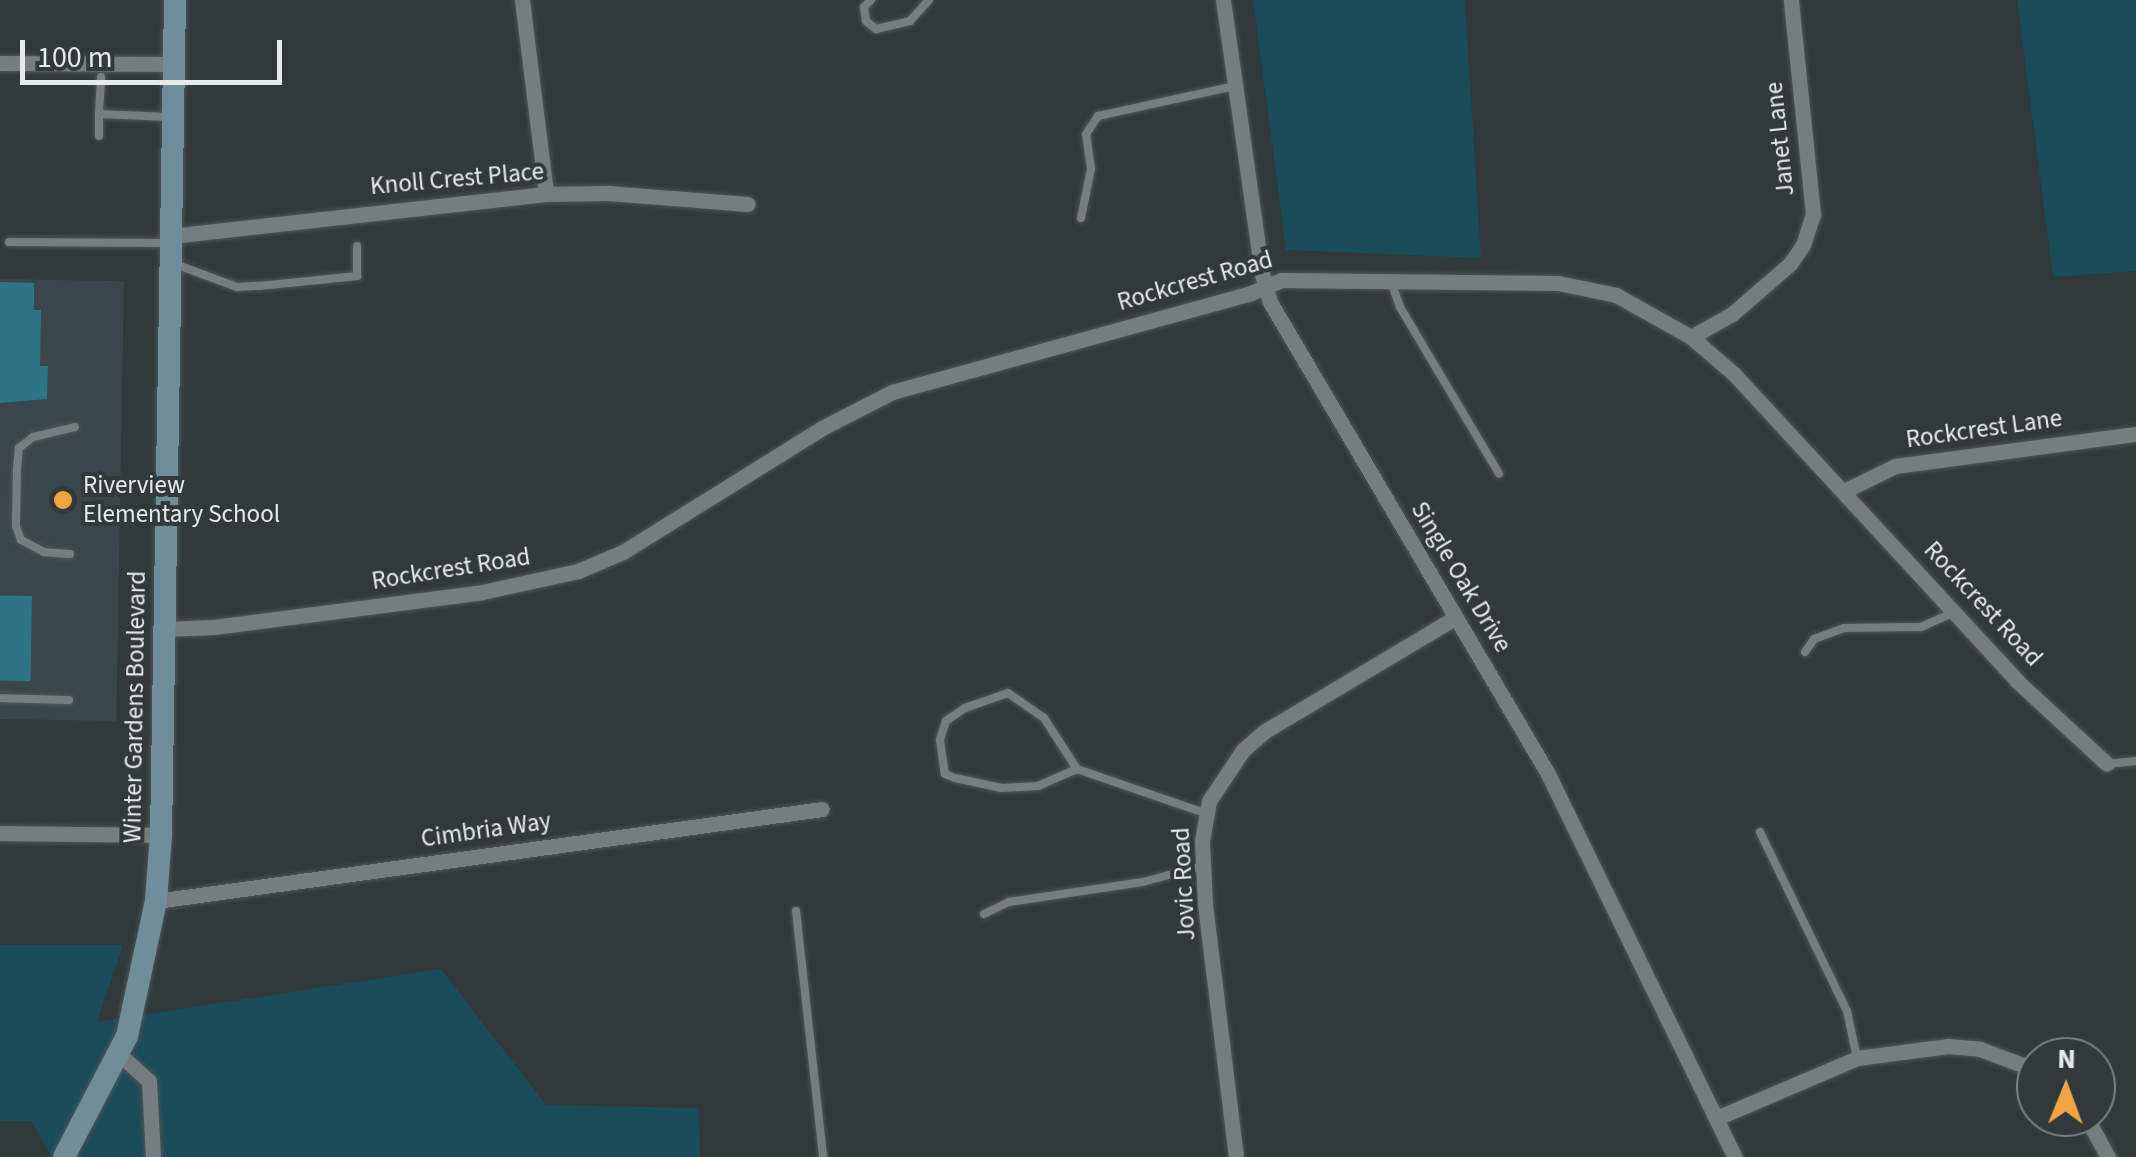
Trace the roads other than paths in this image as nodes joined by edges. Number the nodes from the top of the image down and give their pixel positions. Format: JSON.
{"nodes":[{"id":1,"x":175,"y":0,"type":"edge"},
{"id":2,"x":522,"y":0,"type":"edge"},
{"id":3,"x":871,"y":0,"type":"edge"},
{"id":4,"x":930,"y":0,"type":"edge"},
{"id":5,"x":1223,"y":0,"type":"edge"},
{"id":6,"x":1792,"y":0,"type":"edge"},
{"id":7,"x":0,"y":63,"type":"edge"},
{"id":8,"x":174,"y":64,"type":"junction"},
{"id":9,"x":101,"y":76,"type":"dead end"},
{"id":10,"x":1235,"y":86,"type":"junction"},
{"id":11,"x":100,"y":114,"type":"junction"},
{"id":12,"x":174,"y":118,"type":"junction"},
{"id":13,"x":99,"y":136,"type":"dead end"},
{"id":14,"x":546,"y":194,"type":"junction"},
{"id":15,"x":748,"y":204,"type":"dead end"},
{"id":16,"x":1081,"y":218,"type":"dead end"},
{"id":17,"x":10,"y":242,"type":"dead end"},
{"id":18,"x":357,"y":246,"type":"dead end"},
{"id":19,"x":171,"y":247,"type":"junction"},
{"id":20,"x":1390,"y":279,"type":"junction"},
{"id":21,"x":1264,"y":287,"type":"junction"},
{"id":22,"x":1691,"y":337,"type":"junction"},
{"id":23,"x":75,"y":427,"type":"dead end"},
{"id":24,"x":2136,"y":434,"type":"edge"},
{"id":25,"x":1499,"y":474,"type":"dead end"},
{"id":26,"x":1844,"y":491,"type":"junction"},
{"id":27,"x":70,"y":554,"type":"dead end"},
{"id":28,"x":1955,"y":612,"type":"junction"},
{"id":29,"x":1456,"y":617,"type":"junction"},
{"id":30,"x":164,"y":629,"type":"junction"},
{"id":31,"x":1804,"y":652,"type":"dead end"},
{"id":32,"x":0,"y":698,"type":"edge"},
{"id":33,"x":69,"y":700,"type":"dead end"},
{"id":34,"x":2136,"y":761,"type":"edge"},
{"id":35,"x":2107,"y":764,"type":"joint"},
{"id":36,"x":1077,"y":769,"type":"junction"},
{"id":37,"x":822,"y":809,"type":"dead end"},
{"id":38,"x":1205,"y":814,"type":"junction"},
{"id":39,"x":1760,"y":832,"type":"dead end"},
{"id":40,"x":0,"y":833,"type":"edge"},
{"id":41,"x":161,"y":835,"type":"junction"},
{"id":42,"x":1202,"y":866,"type":"junction"},
{"id":43,"x":156,"y":901,"type":"junction"},
{"id":44,"x":796,"y":911,"type":"dead end"},
{"id":45,"x":984,"y":914,"type":"dead end"},
{"id":46,"x":119,"y":1054,"type":"junction"},
{"id":47,"x":1857,"y":1058,"type":"junction"},
{"id":48,"x":2016,"y":1062,"type":"edge"},
{"id":49,"x":1719,"y":1117,"type":"junction"},
{"id":50,"x":64,"y":1157,"type":"edge"},
{"id":51,"x":153,"y":1157,"type":"edge"},
{"id":52,"x":823,"y":1157,"type":"edge"},
{"id":53,"x":1236,"y":1157,"type":"edge"},
{"id":54,"x":1735,"y":1157,"type":"edge"}],
"edges":[{"from":1,"to":8,"type":"main road","name":"Winter Gardens Boulevard"},
{"from":2,"to":14,"type":"street"},
{"from":3,"to":4,"type":"lane"},
{"from":5,"to":10,"type":"street","name":"Single Oak Drive"},
{"from":6,"to":22,"type":"street","name":"Janet Lane"},
{"from":7,"to":8,"type":"street"},
{"from":8,"to":12,"type":"main road","name":"Winter Gardens Boulevard"},
{"from":9,"to":11,"type":"lane"},
{"from":10,"to":16,"type":"lane"},
{"from":10,"to":21,"type":"street","name":"Single Oak Drive"},
{"from":11,"to":12,"type":"lane"},
{"from":11,"to":13,"type":"lane"},
{"from":12,"to":19,"type":"main road","name":"Winter Gardens Boulevard"},
{"from":14,"to":15,"type":"street","name":"Knoll Crest Place"},
{"from":14,"to":19,"type":"street","name":"Knoll Crest Place"},
{"from":17,"to":19,"type":"lane"},
{"from":18,"to":19,"type":"lane"},
{"from":19,"to":30,"type":"main road","name":"Winter Gardens Boulevard"},
{"from":20,"to":21,"type":"street","name":"Rockcrest Road"},
{"from":20,"to":22,"type":"street","name":"Rockcrest Road"},
{"from":20,"to":25,"type":"lane"},
{"from":21,"to":29,"type":"street","name":"Single Oak Drive"},
{"from":21,"to":30,"type":"street","name":"Rockcrest Road"},
{"from":22,"to":26,"type":"street","name":"Rockcrest Road"},
{"from":23,"to":27,"type":"lane"},
{"from":24,"to":26,"type":"street","name":"Rockcrest Lane"},
{"from":26,"to":28,"type":"street","name":"Rockcrest Road"},
{"from":28,"to":31,"type":"lane"},
{"from":28,"to":35,"type":"street","name":"Rockcrest Road"},
{"from":29,"to":38,"type":"street","name":"Jovic Road"},
{"from":29,"to":49,"type":"street","name":"Single Oak Drive"},
{"from":30,"to":41,"type":"main road","name":"Winter Gardens Boulevard"},
{"from":32,"to":33,"type":"lane"},
{"from":34,"to":35,"type":"lane"},
{"from":36,"to":36,"type":"lane"},
{"from":36,"to":38,"type":"lane"},
{"from":37,"to":43,"type":"street","name":"Cimbria Way"},
{"from":38,"to":42,"type":"street","name":"Jovic Road"},
{"from":39,"to":47,"type":"lane"},
{"from":40,"to":41,"type":"street"},
{"from":41,"to":43,"type":"main road","name":"Winter Gardens Boulevard"},
{"from":42,"to":45,"type":"lane"},
{"from":42,"to":53,"type":"street","name":"Jovic Road"},
{"from":43,"to":46,"type":"main road","name":"Winter Gardens Boulevard"},
{"from":44,"to":52,"type":"lane"},
{"from":46,"to":50,"type":"main road","name":"Winter Gardens Boulevard"},
{"from":46,"to":51,"type":"street"},
{"from":47,"to":48,"type":"street"},
{"from":47,"to":49,"type":"street"},
{"from":49,"to":54,"type":"street","name":"Single Oak Drive"}]}
